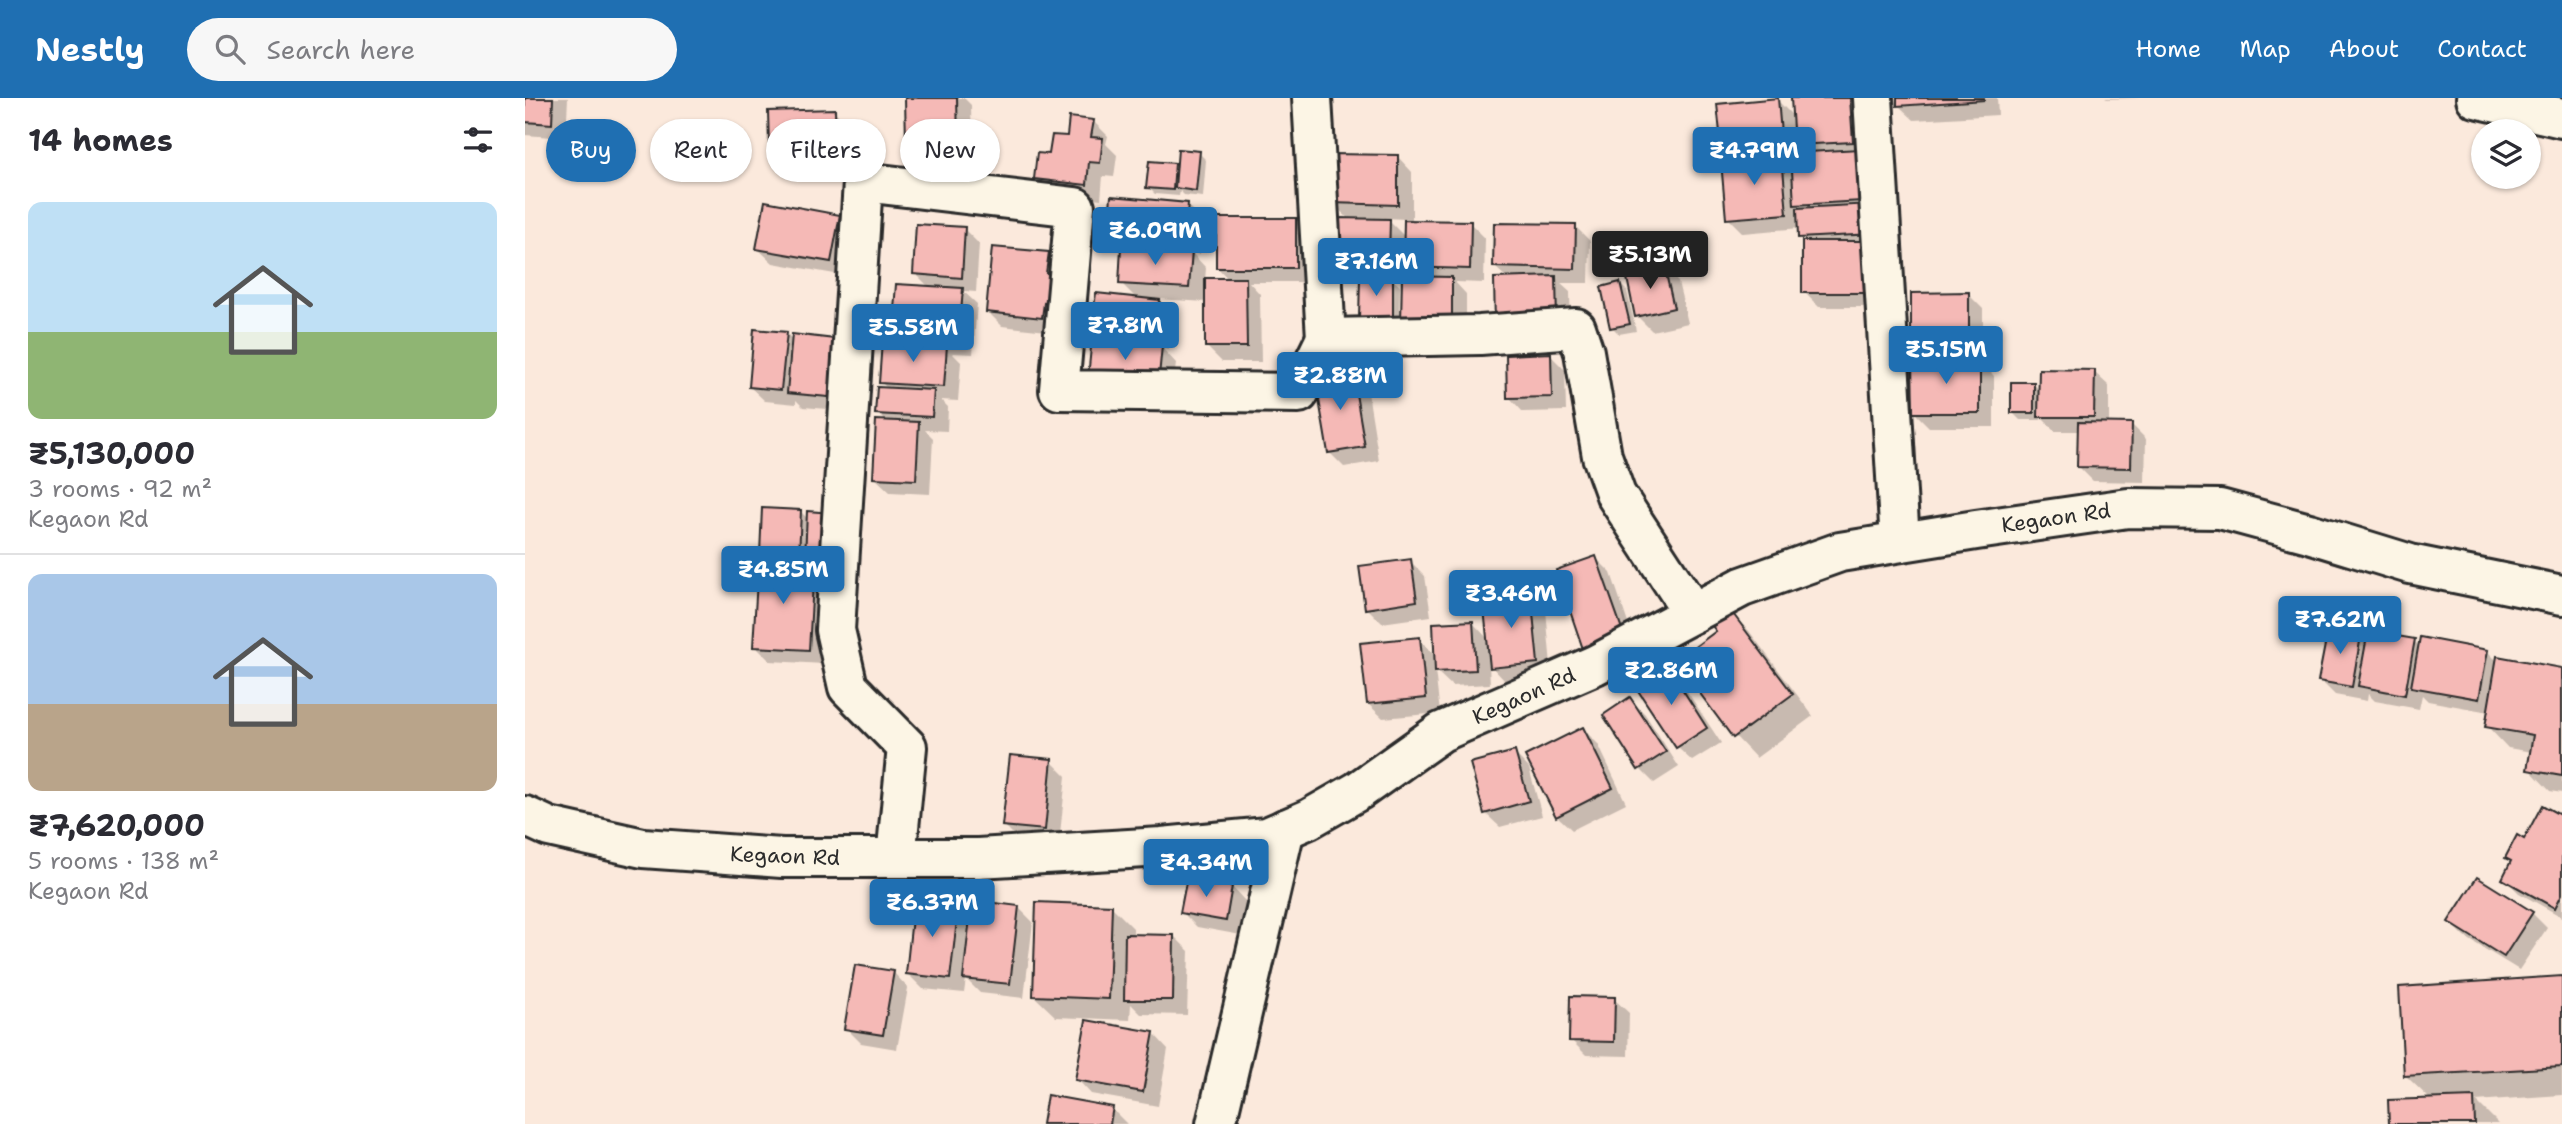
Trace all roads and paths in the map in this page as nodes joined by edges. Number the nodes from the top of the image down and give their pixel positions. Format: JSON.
{"nodes":[{"id":1,"x":1312,"y":98,"type":"edge"},
{"id":2,"x":1873,"y":98,"type":"edge"},
{"id":3,"x":2476,"y":98,"type":"edge"},
{"id":4,"x":2562,"y":118,"type":"edge"},
{"id":5,"x":1326,"y":338,"type":"junction"},
{"id":6,"x":1901,"y":542,"type":"junction"},
{"id":7,"x":2562,"y":595,"type":"edge"},
{"id":8,"x":1693,"y":613,"type":"junction"},
{"id":9,"x":525,"y":816,"type":"edge"},
{"id":10,"x":1285,"y":829,"type":"junction"},
{"id":11,"x":896,"y":858,"type":"junction"},
{"id":12,"x":1216,"y":1124,"type":"edge"}],
"edges":[{"from":1,"to":5,"type":"street"},
{"from":2,"to":6,"type":"street"},
{"from":3,"to":4,"type":"street"},
{"from":5,"to":8,"type":"street"},
{"from":5,"to":11,"type":"street"},
{"from":6,"to":7,"type":"street","name":"Kegaon Rd"},
{"from":6,"to":8,"type":"street","name":"Kegaon Rd"},
{"from":8,"to":10,"type":"street","name":"Kegaon Rd"},
{"from":9,"to":11,"type":"street","name":"Kegaon Rd"},
{"from":10,"to":11,"type":"street","name":"Kegaon Rd"},
{"from":10,"to":12,"type":"street"}]}
